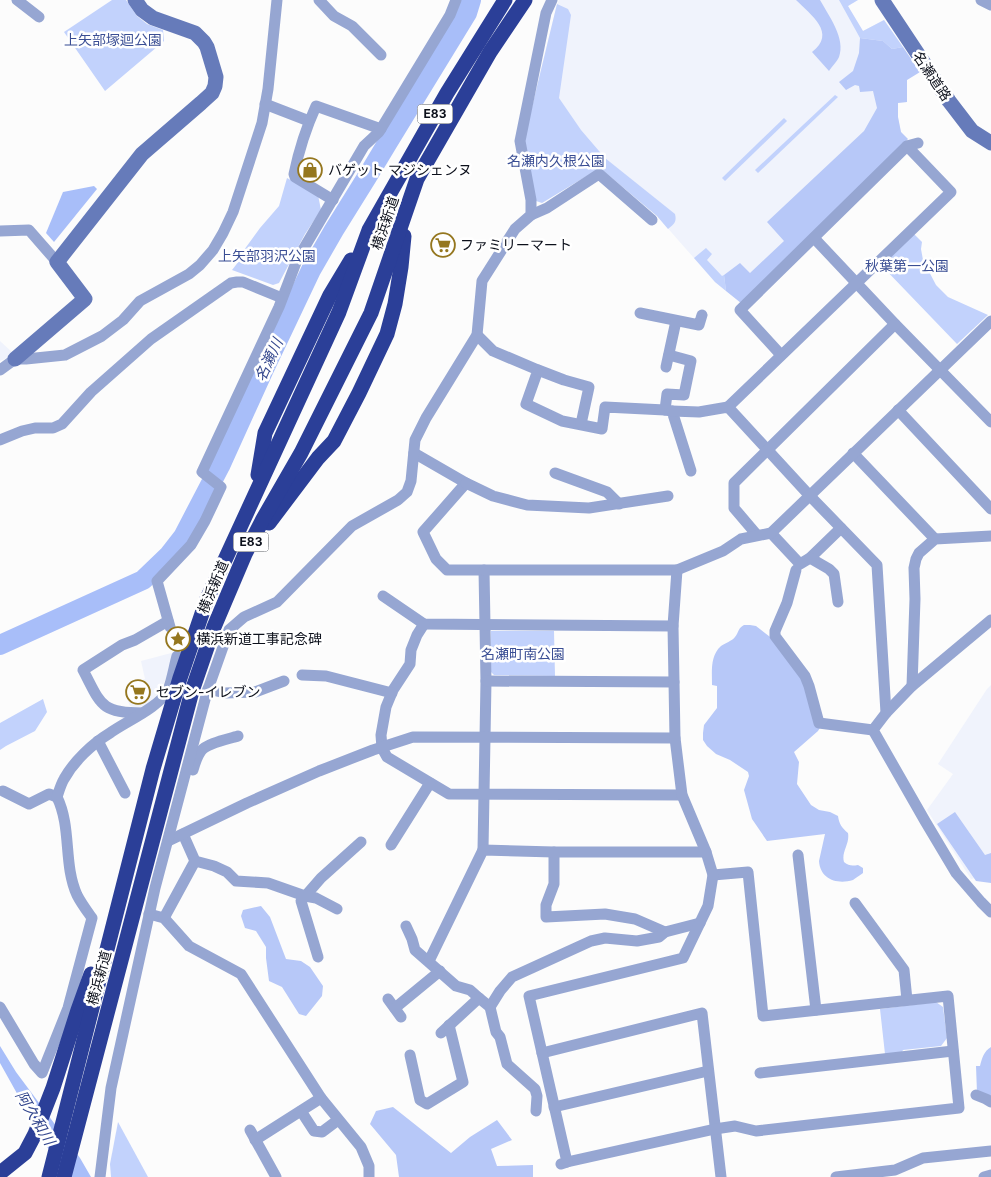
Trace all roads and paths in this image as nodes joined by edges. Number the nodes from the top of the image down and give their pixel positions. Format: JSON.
{"nodes":[{"id":1,"x":17,"y":0,"type":"edge"},
{"id":2,"x":135,"y":0,"type":"edge"},
{"id":3,"x":277,"y":0,"type":"edge"},
{"id":4,"x":319,"y":0,"type":"edge"},
{"id":5,"x":456,"y":0,"type":"edge"},
{"id":6,"x":504,"y":0,"type":"edge"},
{"id":7,"x":526,"y":0,"type":"edge"},
{"id":8,"x":552,"y":0,"type":"edge"},
{"id":9,"x":882,"y":0,"type":"edge"},
{"id":10,"x":981,"y":0,"type":"edge"},
{"id":11,"x":991,"y":5,"type":"edge"},
{"id":12,"x":39,"y":17,"type":"dead end"},
{"id":13,"x":381,"y":55,"type":"dead end"},
{"id":14,"x":266,"y":104,"type":"junction"},
{"id":15,"x":309,"y":121,"type":"junction"},
{"id":16,"x":381,"y":129,"type":"junction"},
{"id":17,"x":991,"y":143,"type":"edge"},
{"id":18,"x":333,"y":200,"type":"junction"},
{"id":19,"x":405,"y":214,"type":"junction"},
{"id":20,"x":531,"y":215,"type":"junction"},
{"id":21,"x":652,"y":220,"type":"dead end"},
{"id":22,"x":0,"y":231,"type":"edge"},
{"id":23,"x":814,"y":238,"type":"junction"},
{"id":24,"x":57,"y":262,"type":"junction"},
{"id":25,"x":856,"y":284,"type":"junction"},
{"id":26,"x":282,"y":298,"type":"junction"},
{"id":27,"x":647,"y":311,"type":"dead end"},
{"id":28,"x":702,"y":315,"type":"dead end"},
{"id":29,"x":676,"y":321,"type":"junction"},
{"id":30,"x":894,"y":324,"type":"junction"},
{"id":31,"x":989,"y":326,"type":"edge"},
{"id":32,"x":478,"y":335,"type":"junction"},
{"id":33,"x":669,"y":355,"type":"junction"},
{"id":34,"x":781,"y":355,"type":"junction"},
{"id":35,"x":15,"y":358,"type":"junction"},
{"id":36,"x":666,"y":367,"type":"dead end"},
{"id":37,"x":0,"y":370,"type":"edge"},
{"id":38,"x":538,"y":370,"type":"junction"},
{"id":39,"x":940,"y":370,"type":"junction"},
{"id":40,"x":728,"y":407,"type":"junction"},
{"id":41,"x":668,"y":410,"type":"junction"},
{"id":42,"x":898,"y":410,"type":"junction"},
{"id":43,"x":991,"y":422,"type":"edge"},
{"id":44,"x":581,"y":424,"type":"junction"},
{"id":45,"x":0,"y":440,"type":"edge"},
{"id":46,"x":768,"y":450,"type":"junction"},
{"id":47,"x":414,"y":453,"type":"junction"},
{"id":48,"x":853,"y":453,"type":"junction"},
{"id":49,"x":691,"y":472,"type":"dead end"},
{"id":50,"x":554,"y":473,"type":"dead end"},
{"id":51,"x":466,"y":483,"type":"junction"},
{"id":52,"x":809,"y":495,"type":"junction"},
{"id":53,"x":668,"y":496,"type":"dead end"},
{"id":54,"x":619,"y":504,"type":"junction"},
{"id":55,"x":991,"y":509,"type":"edge"},
{"id":56,"x":842,"y":528,"type":"junction"},
{"id":57,"x":771,"y":532,"type":"junction"},
{"id":58,"x":757,"y":535,"type":"junction"},
{"id":59,"x":991,"y":536,"type":"edge"},
{"id":60,"x":935,"y":538,"type":"junction"},
{"id":61,"x":245,"y":554,"type":"junction"},
{"id":62,"x":810,"y":558,"type":"junction"},
{"id":63,"x":798,"y":567,"type":"junction"},
{"id":64,"x":484,"y":570,"type":"junction"},
{"id":65,"x":677,"y":570,"type":"junction"},
{"id":66,"x":383,"y":596,"type":"dead end"},
{"id":67,"x":838,"y":602,"type":"dead end"},
{"id":68,"x":991,"y":620,"type":"edge"},
{"id":69,"x":424,"y":624,"type":"junction"},
{"id":70,"x":484,"y":625,"type":"junction"},
{"id":71,"x":673,"y":626,"type":"junction"},
{"id":72,"x":177,"y":656,"type":"joint"},
{"id":73,"x":302,"y":676,"type":"dead end"},
{"id":74,"x":180,"y":678,"type":"junction"},
{"id":75,"x":486,"y":680,"type":"junction"},
{"id":76,"x":284,"y":681,"type":"dead end"},
{"id":77,"x":674,"y":682,"type":"junction"},
{"id":78,"x":912,"y":686,"type":"junction"},
{"id":79,"x":208,"y":689,"type":"junction"},
{"id":80,"x":167,"y":691,"type":"junction"},
{"id":81,"x":392,"y":693,"type":"junction"},
{"id":82,"x":142,"y":713,"type":"junction"},
{"id":83,"x":886,"y":713,"type":"junction"},
{"id":84,"x":873,"y":730,"type":"junction"},
{"id":85,"x":238,"y":736,"type":"dead end"},
{"id":86,"x":485,"y":737,"type":"junction"},
{"id":87,"x":675,"y":738,"type":"junction"},
{"id":88,"x":98,"y":741,"type":"junction"},
{"id":89,"x":382,"y":748,"type":"junction"},
{"id":90,"x":430,"y":783,"type":"junction"},
{"id":91,"x":181,"y":789,"type":"junction"},
{"id":92,"x":3,"y":791,"type":"dead end"},
{"id":93,"x":125,"y":792,"type":"dead end"},
{"id":94,"x":484,"y":794,"type":"junction"},
{"id":95,"x":682,"y":795,"type":"junction"},
{"id":96,"x":57,"y":797,"type":"junction"},
{"id":97,"x":183,"y":834,"type":"junction"},
{"id":98,"x":168,"y":841,"type":"junction"},
{"id":99,"x":361,"y":842,"type":"dead end"},
{"id":100,"x":391,"y":845,"type":"dead end"},
{"id":101,"x":483,"y":850,"type":"junction"},
{"id":102,"x":554,"y":852,"type":"junction"},
{"id":103,"x":706,"y":852,"type":"junction"},
{"id":104,"x":798,"y":856,"type":"dead end"},
{"id":105,"x":195,"y":861,"type":"junction"},
{"id":106,"x":713,"y":875,"type":"junction"},
{"id":107,"x":121,"y":890,"type":"junction"},
{"id":108,"x":305,"y":896,"type":"junction"},
{"id":109,"x":855,"y":903,"type":"dead end"},
{"id":110,"x":337,"y":909,"type":"dead end"},
{"id":111,"x":991,"y":912,"type":"edge"},
{"id":112,"x":150,"y":914,"type":"junction"},
{"id":113,"x":164,"y":918,"type":"junction"},
{"id":114,"x":700,"y":923,"type":"junction"},
{"id":115,"x":406,"y":926,"type":"dead end"},
{"id":116,"x":665,"y":932,"type":"junction"},
{"id":117,"x":318,"y":956,"type":"dead end"},
{"id":118,"x":429,"y":961,"type":"junction"},
{"id":119,"x":440,"y":971,"type":"junction"},
{"id":120,"x":479,"y":998,"type":"junction"},
{"id":121,"x":906,"y":1000,"type":"junction"},
{"id":122,"x":0,"y":1007,"type":"edge"},
{"id":123,"x":490,"y":1007,"type":"junction"},
{"id":124,"x":395,"y":1008,"type":"dead end"},
{"id":125,"x":816,"y":1010,"type":"junction"},
{"id":126,"x":953,"y":1051,"type":"junction"},
{"id":127,"x":542,"y":1052,"type":"junction"},
{"id":128,"x":415,"y":1062,"type":"dead end"},
{"id":129,"x":708,"y":1071,"type":"junction"},
{"id":130,"x":760,"y":1073,"type":"dead end"},
{"id":131,"x":976,"y":1095,"type":"dead end"},
{"id":132,"x":321,"y":1098,"type":"junction"},
{"id":133,"x":991,"y":1102,"type":"edge"},
{"id":134,"x":554,"y":1107,"type":"junction"},
{"id":135,"x":301,"y":1111,"type":"junction"},
{"id":136,"x":536,"y":1111,"type":"dead end"},
{"id":137,"x":338,"y":1120,"type":"junction"},
{"id":138,"x":715,"y":1129,"type":"junction"},
{"id":139,"x":991,"y":1151,"type":"edge"},
{"id":140,"x":102,"y":1160,"type":"junction"},
{"id":141,"x":0,"y":1173,"type":"edge"},
{"id":142,"x":991,"y":1175,"type":"edge"},
{"id":143,"x":49,"y":1177,"type":"edge"},
{"id":144,"x":64,"y":1177,"type":"edge"},
{"id":145,"x":100,"y":1177,"type":"edge"},
{"id":146,"x":106,"y":1177,"type":"edge"},
{"id":147,"x":276,"y":1177,"type":"edge"},
{"id":148,"x":369,"y":1177,"type":"edge"},
{"id":149,"x":721,"y":1177,"type":"edge"},
{"id":150,"x":836,"y":1177,"type":"edge"},
{"id":151,"x":984,"y":1177,"type":"edge"}],
"edges":[{"from":1,"to":12,"type":"street"},
{"from":2,"to":24,"type":"street"},
{"from":3,"to":14,"type":"street"},
{"from":4,"to":13,"type":"street"},
{"from":5,"to":16,"type":"street"},
{"from":6,"to":74,"type":"highway","name":"横浜新道","number":"E83"},
{"from":7,"to":19,"type":"highway","name":"横浜新道","number":"E83"},
{"from":8,"to":20,"type":"street"},
{"from":9,"to":17,"type":"street","name":"名瀬道路"},
{"from":10,"to":11,"type":"street"},
{"from":14,"to":15,"type":"street"},
{"from":14,"to":35,"type":"street"},
{"from":15,"to":16,"type":"street"},
{"from":15,"to":18,"type":"street"},
{"from":16,"to":18,"type":"street"},
{"from":18,"to":26,"type":"street"},
{"from":19,"to":61,"type":"highway","name":"横浜新道","number":"E83"},
{"from":19,"to":61,"type":"highway"},
{"from":20,"to":21,"type":"street"},
{"from":20,"to":32,"type":"street"},
{"from":22,"to":24,"type":"street"},
{"from":23,"to":25,"type":"street"},
{"from":23,"to":25,"type":"street"},
{"from":23,"to":34,"type":"street"},
{"from":24,"to":35,"type":"street"},
{"from":25,"to":30,"type":"street"},
{"from":25,"to":34,"type":"street"},
{"from":26,"to":45,"type":"street"},
{"from":26,"to":82,"type":"street"},
{"from":27,"to":29,"type":"street"},
{"from":28,"to":29,"type":"street"},
{"from":29,"to":33,"type":"street"},
{"from":30,"to":39,"type":"street"},
{"from":30,"to":46,"type":"street"},
{"from":31,"to":39,"type":"street"},
{"from":32,"to":38,"type":"street"},
{"from":32,"to":47,"type":"street"},
{"from":33,"to":36,"type":"street"},
{"from":33,"to":41,"type":"street"},
{"from":34,"to":40,"type":"street"},
{"from":35,"to":37,"type":"street"},
{"from":38,"to":44,"type":"street"},
{"from":38,"to":44,"type":"street"},
{"from":39,"to":42,"type":"street"},
{"from":39,"to":43,"type":"street"},
{"from":40,"to":41,"type":"street"},
{"from":40,"to":46,"type":"street"},
{"from":41,"to":44,"type":"street"},
{"from":41,"to":49,"type":"street"},
{"from":42,"to":48,"type":"street"},
{"from":42,"to":55,"type":"street"},
{"from":46,"to":52,"type":"street"},
{"from":46,"to":58,"type":"street"},
{"from":47,"to":51,"type":"street"},
{"from":47,"to":79,"type":"street"},
{"from":48,"to":52,"type":"street"},
{"from":48,"to":60,"type":"street"},
{"from":50,"to":54,"type":"street"},
{"from":51,"to":54,"type":"street"},
{"from":51,"to":64,"type":"street"},
{"from":52,"to":56,"type":"street"},
{"from":52,"to":57,"type":"street"},
{"from":53,"to":54,"type":"street"},
{"from":56,"to":62,"type":"street"},
{"from":56,"to":83,"type":"street"},
{"from":57,"to":58,"type":"street"},
{"from":57,"to":63,"type":"street"},
{"from":58,"to":65,"type":"street"},
{"from":59,"to":60,"type":"street"},
{"from":60,"to":78,"type":"street"},
{"from":61,"to":144,"type":"highway","name":"横浜新道","number":"E83"},
{"from":62,"to":63,"type":"street"},
{"from":62,"to":67,"type":"street"},
{"from":63,"to":84,"type":"street"},
{"from":64,"to":65,"type":"street"},
{"from":64,"to":70,"type":"street"},
{"from":65,"to":71,"type":"street"},
{"from":66,"to":69,"type":"street"},
{"from":68,"to":78,"type":"street"},
{"from":69,"to":70,"type":"street"},
{"from":69,"to":81,"type":"street"},
{"from":70,"to":71,"type":"street"},
{"from":70,"to":75,"type":"street"},
{"from":71,"to":77,"type":"street"},
{"from":72,"to":74,"type":"highway"},
{"from":72,"to":80,"type":"street"},
{"from":73,"to":81,"type":"street"},
{"from":74,"to":80,"type":"highway"},
{"from":74,"to":107,"type":"highway","name":"横浜新道","number":"E83"},
{"from":75,"to":77,"type":"street"},
{"from":75,"to":86,"type":"street"},
{"from":76,"to":79,"type":"street"},
{"from":77,"to":87,"type":"street"},
{"from":78,"to":83,"type":"street"},
{"from":79,"to":91,"type":"street"},
{"from":80,"to":82,"type":"street"},
{"from":81,"to":89,"type":"street"},
{"from":82,"to":88,"type":"street"},
{"from":83,"to":84,"type":"street"},
{"from":84,"to":111,"type":"street"},
{"from":85,"to":91,"type":"street"},
{"from":86,"to":87,"type":"street"},
{"from":86,"to":89,"type":"street"},
{"from":86,"to":94,"type":"street"},
{"from":87,"to":95,"type":"street"},
{"from":88,"to":93,"type":"street"},
{"from":88,"to":96,"type":"street"},
{"from":89,"to":90,"type":"street"},
{"from":89,"to":97,"type":"street"},
{"from":90,"to":94,"type":"street"},
{"from":90,"to":100,"type":"street"},
{"from":91,"to":98,"type":"street"},
{"from":92,"to":96,"type":"street"},
{"from":94,"to":95,"type":"street"},
{"from":94,"to":101,"type":"street"},
{"from":95,"to":103,"type":"street"},
{"from":96,"to":122,"type":"street"},
{"from":97,"to":98,"type":"street"},
{"from":97,"to":105,"type":"street"},
{"from":98,"to":112,"type":"street"},
{"from":99,"to":108,"type":"street"},
{"from":101,"to":102,"type":"street"},
{"from":101,"to":118,"type":"street"},
{"from":102,"to":103,"type":"street"},
{"from":102,"to":116,"type":"street"},
{"from":103,"to":106,"type":"street"},
{"from":104,"to":125,"type":"street"},
{"from":105,"to":108,"type":"street"},
{"from":105,"to":113,"type":"street"},
{"from":106,"to":114,"type":"street"},
{"from":106,"to":125,"type":"street"},
{"from":107,"to":141,"type":"highway"},
{"from":107,"to":143,"type":"highway","name":"横浜新道","number":"E83"},
{"from":108,"to":110,"type":"street"},
{"from":108,"to":117,"type":"street"},
{"from":109,"to":121,"type":"street"},
{"from":112,"to":113,"type":"street"},
{"from":112,"to":140,"type":"street"},
{"from":113,"to":132,"type":"street"},
{"from":114,"to":116,"type":"street"},
{"from":114,"to":127,"type":"street"},
{"from":115,"to":118,"type":"street"},
{"from":116,"to":123,"type":"street"},
{"from":118,"to":119,"type":"street"},
{"from":119,"to":120,"type":"street"},
{"from":119,"to":124,"type":"street"},
{"from":120,"to":123,"type":"street"},
{"from":120,"to":128,"type":"street"},
{"from":121,"to":125,"type":"street"},
{"from":121,"to":126,"type":"street"},
{"from":123,"to":136,"type":"street"},
{"from":126,"to":130,"type":"street"},
{"from":126,"to":138,"type":"street"},
{"from":127,"to":129,"type":"street"},
{"from":127,"to":134,"type":"street"},
{"from":129,"to":134,"type":"street"},
{"from":129,"to":138,"type":"street"},
{"from":131,"to":133,"type":"street"},
{"from":132,"to":135,"type":"street"},
{"from":132,"to":137,"type":"street"},
{"from":134,"to":138,"type":"street"},
{"from":135,"to":137,"type":"street"},
{"from":135,"to":147,"type":"street"},
{"from":137,"to":148,"type":"street"},
{"from":138,"to":149,"type":"street"},
{"from":139,"to":150,"type":"street"},
{"from":140,"to":145,"type":"street"},
{"from":140,"to":146,"type":"street"},
{"from":142,"to":151,"type":"street"}]}
